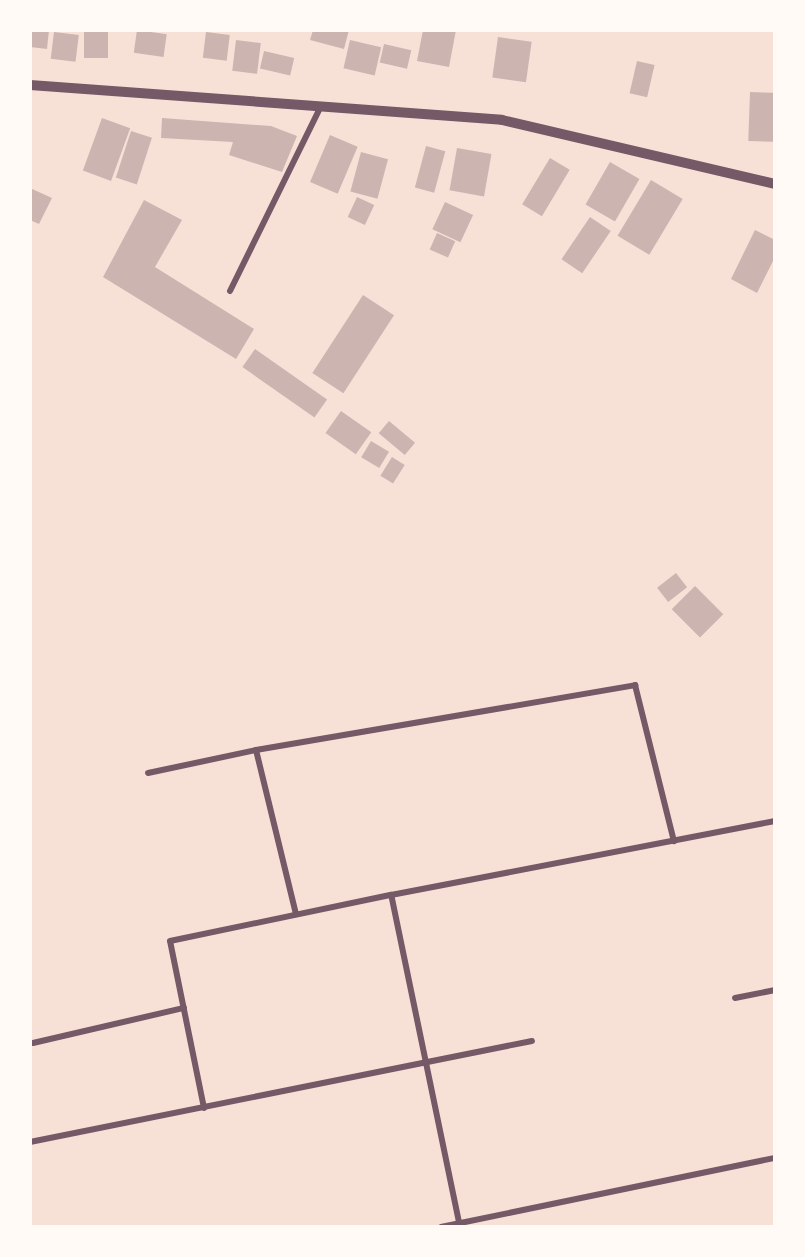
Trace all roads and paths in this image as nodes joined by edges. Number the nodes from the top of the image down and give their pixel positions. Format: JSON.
{"nodes":[{"id":1,"x":30,"y":86,"type":"edge"},
{"id":2,"x":320,"y":106,"type":"junction"},
{"id":3,"x":775,"y":184,"type":"edge"},
{"id":4,"x":230,"y":292,"type":"dead end"},
{"id":5,"x":256,"y":750,"type":"junction"},
{"id":6,"x":148,"y":773,"type":"dead end"},
{"id":7,"x":775,"y":821,"type":"edge"},
{"id":8,"x":674,"y":840,"type":"junction"},
{"id":9,"x":391,"y":895,"type":"junction"},
{"id":10,"x":296,"y":914,"type":"junction"},
{"id":11,"x":775,"y":990,"type":"edge"},
{"id":12,"x":735,"y":998,"type":"dead end"},
{"id":13,"x":184,"y":1008,"type":"junction"},
{"id":14,"x":532,"y":1040,"type":"dead end"},
{"id":15,"x":33,"y":1043,"type":"dead end"},
{"id":16,"x":426,"y":1064,"type":"junction"},
{"id":17,"x":204,"y":1108,"type":"junction"},
{"id":18,"x":30,"y":1142,"type":"edge"},
{"id":19,"x":775,"y":1158,"type":"edge"},
{"id":20,"x":459,"y":1225,"type":"edge"},
{"id":21,"x":441,"y":1227,"type":"edge"}],
"edges":[{"from":1,"to":2,"type":"street"},
{"from":2,"to":3,"type":"street"},
{"from":2,"to":4,"type":"lane"},
{"from":5,"to":6,"type":"lane"},
{"from":5,"to":8,"type":"lane"},
{"from":5,"to":10,"type":"lane"},
{"from":7,"to":8,"type":"lane"},
{"from":8,"to":9,"type":"lane"},
{"from":9,"to":10,"type":"lane"},
{"from":9,"to":16,"type":"lane"},
{"from":10,"to":13,"type":"lane"},
{"from":11,"to":12,"type":"lane"},
{"from":13,"to":15,"type":"lane"},
{"from":13,"to":17,"type":"lane"},
{"from":14,"to":16,"type":"lane"},
{"from":16,"to":17,"type":"lane"},
{"from":16,"to":20,"type":"lane"},
{"from":17,"to":18,"type":"lane"},
{"from":19,"to":20,"type":"lane"},
{"from":20,"to":21,"type":"lane"}]}
